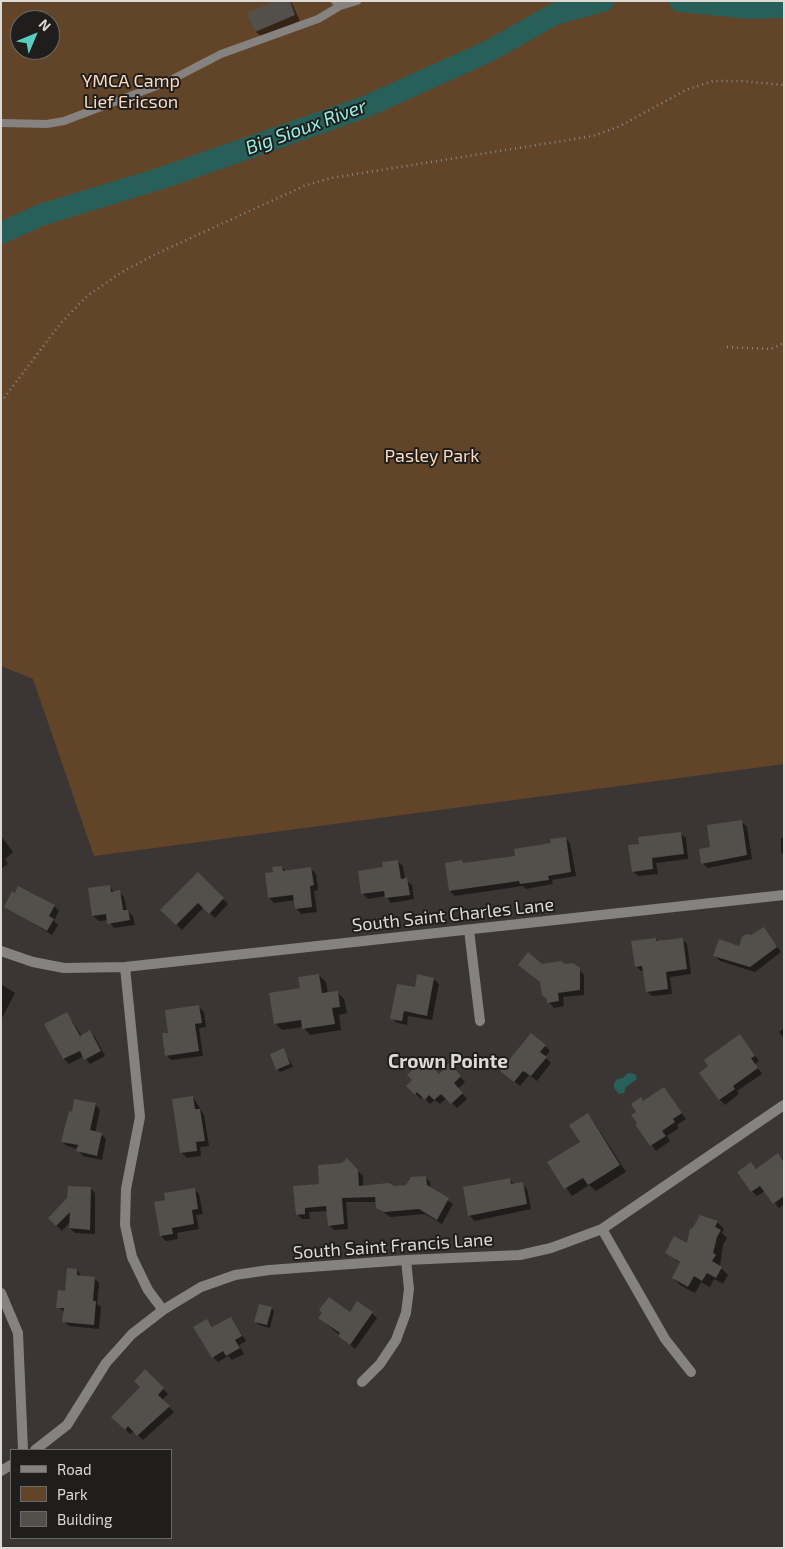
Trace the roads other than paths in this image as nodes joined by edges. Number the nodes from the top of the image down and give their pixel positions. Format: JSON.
{"nodes":[{"id":1,"x":357,"y":1,"type":"edge"},
{"id":2,"x":338,"y":4,"type":"edge"},
{"id":3,"x":1,"y":123,"type":"edge"},
{"id":4,"x":784,"y":895,"type":"edge"},
{"id":5,"x":469,"y":930,"type":"junction"},
{"id":6,"x":1,"y":951,"type":"edge"},
{"id":7,"x":125,"y":967,"type":"junction"},
{"id":8,"x":480,"y":1022,"type":"dead end"},
{"id":9,"x":784,"y":1105,"type":"edge"},
{"id":10,"x":602,"y":1229,"type":"junction"},
{"id":11,"x":406,"y":1260,"type":"junction"},
{"id":12,"x":1,"y":1293,"type":"edge"},
{"id":13,"x":164,"y":1310,"type":"junction"},
{"id":14,"x":691,"y":1372,"type":"dead end"},
{"id":15,"x":362,"y":1382,"type":"dead end"},
{"id":16,"x":23,"y":1449,"type":"edge"},
{"id":17,"x":36,"y":1449,"type":"edge"}],
"edges":[{"from":1,"to":2,"type":"lane"},
{"from":2,"to":3,"type":"lane"},
{"from":4,"to":5,"type":"street","name":"South Saint Charles Lane"},
{"from":5,"to":7,"type":"street","name":"South Saint Charles Lane"},
{"from":5,"to":8,"type":"street"},
{"from":6,"to":7,"type":"street","name":"South Saint Charles Lane"},
{"from":7,"to":13,"type":"street"},
{"from":9,"to":10,"type":"street","name":"South Saint Francis Lane"},
{"from":10,"to":11,"type":"street","name":"South Saint Francis Lane"},
{"from":10,"to":14,"type":"street"},
{"from":11,"to":13,"type":"street","name":"South Saint Francis Lane"},
{"from":11,"to":15,"type":"street"},
{"from":12,"to":16,"type":"street"},
{"from":13,"to":17,"type":"street","name":"South Saint Francis Lane"}]}
